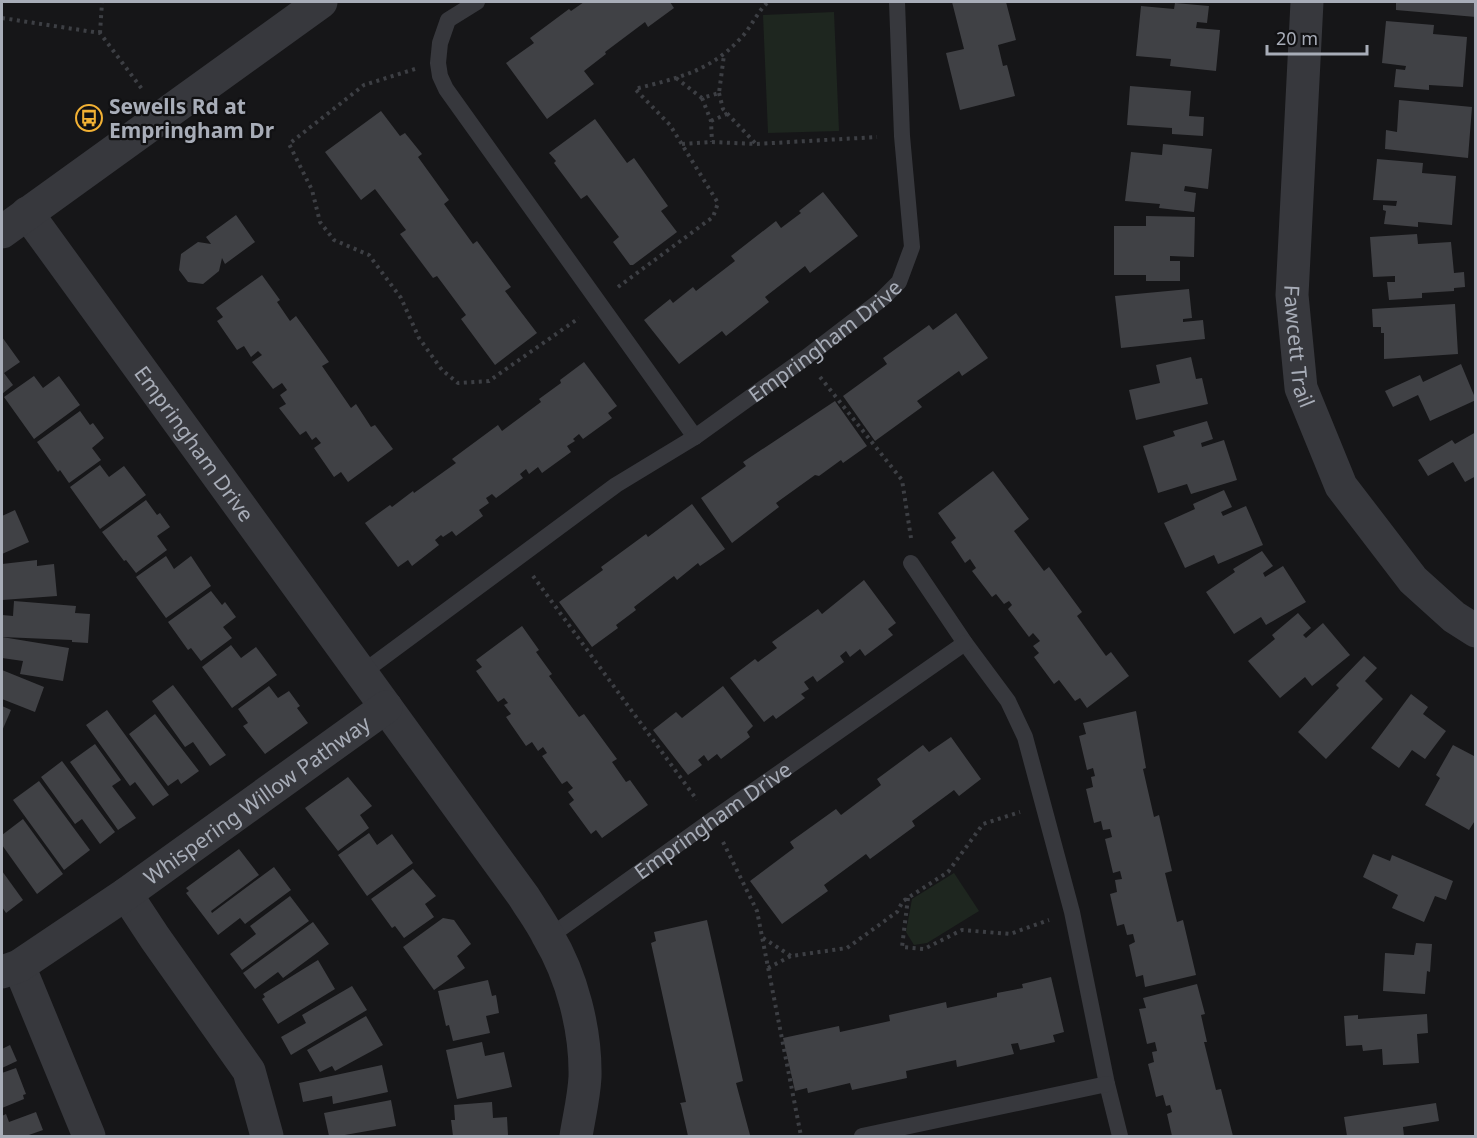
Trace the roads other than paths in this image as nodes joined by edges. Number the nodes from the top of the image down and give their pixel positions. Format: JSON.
{"nodes":[{"id":1,"x":321,"y":2,"type":"edge"},
{"id":2,"x":477,"y":2,"type":"edge"},
{"id":3,"x":897,"y":2,"type":"edge"},
{"id":4,"x":1308,"y":2,"type":"edge"},
{"id":5,"x":14,"y":222,"type":"edge"},
{"id":6,"x":695,"y":436,"type":"junction"},
{"id":7,"x":911,"y":563,"type":"road end"},
{"id":8,"x":1476,"y":631,"type":"edge"},
{"id":9,"x":965,"y":643,"type":"junction"},
{"id":10,"x":362,"y":673,"type":"junction"},
{"id":11,"x":386,"y":707,"type":"junction"},
{"id":12,"x":126,"y":894,"type":"junction"},
{"id":13,"x":549,"y":937,"type":"junction"},
{"id":14,"x":10,"y":969,"type":"edge"},
{"id":15,"x":1107,"y":1084,"type":"junction"},
{"id":16,"x":89,"y":1137,"type":"edge"},
{"id":17,"x":267,"y":1137,"type":"edge"},
{"id":18,"x":576,"y":1137,"type":"edge"},
{"id":19,"x":862,"y":1137,"type":"edge"},
{"id":20,"x":1120,"y":1137,"type":"edge"}],
"edges":[{"from":1,"to":5,"type":"street"},
{"from":2,"to":6,"type":"lane"},
{"from":3,"to":6,"type":"lane","name":"Empringham Drive"},
{"from":4,"to":8,"type":"street","name":"Fawcett Trail"},
{"from":5,"to":10,"type":"street","name":"Empringham Drive"},
{"from":6,"to":10,"type":"lane","name":"Empringham Drive"},
{"from":7,"to":9,"type":"lane"},
{"from":9,"to":13,"type":"lane","name":"Empringham Drive"},
{"from":9,"to":15,"type":"lane"},
{"from":10,"to":11,"type":"street","name":"Empringham Drive"},
{"from":11,"to":12,"type":"street","name":"Whispering Willow Pathway"},
{"from":11,"to":13,"type":"street","name":"Empringham Drive"},
{"from":12,"to":14,"type":"street","name":"Whispering Willow Pathway"},
{"from":12,"to":17,"type":"street","name":"Whispering Willow Pathway"},
{"from":13,"to":18,"type":"street","name":"Empringham Drive"},
{"from":14,"to":16,"type":"street","name":"Whispering Willow Pathway"},
{"from":15,"to":19,"type":"lane"},
{"from":15,"to":20,"type":"lane"}]}
